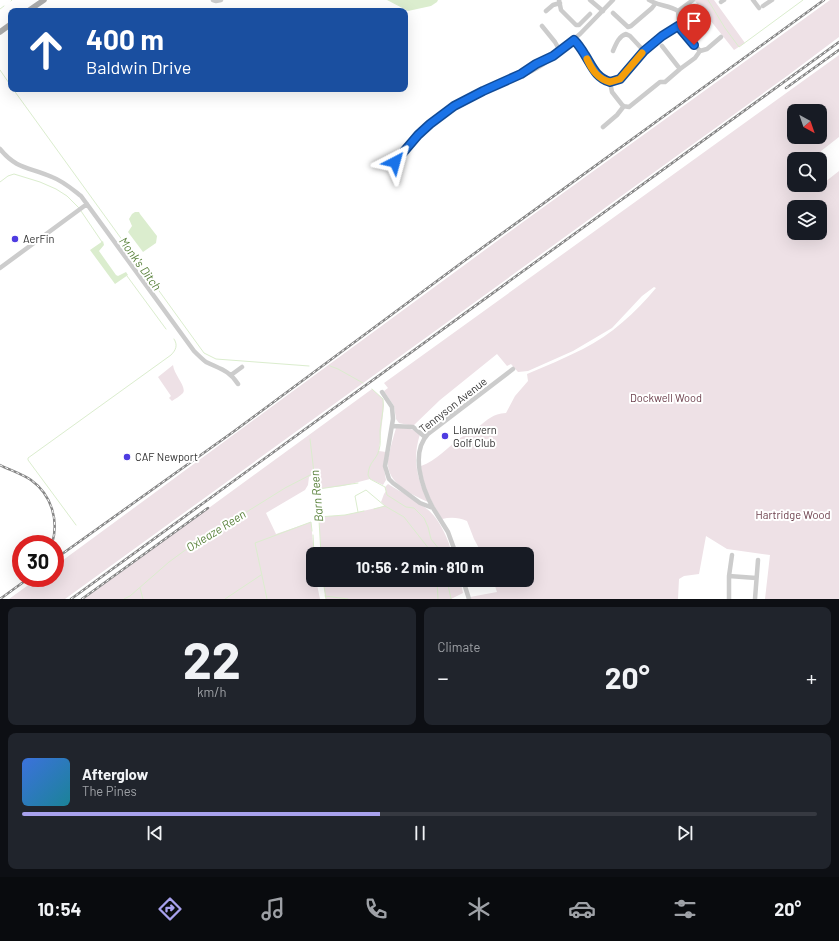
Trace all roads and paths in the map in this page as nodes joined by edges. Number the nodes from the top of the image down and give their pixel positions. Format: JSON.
{"nodes":[{"id":1,"x":37,"y":0,"type":"edge"},
{"id":2,"x":44,"y":0,"type":"edge"},
{"id":3,"x":213,"y":0,"type":"edge"},
{"id":4,"x":221,"y":0,"type":"edge"},
{"id":5,"x":590,"y":0,"type":"edge"},
{"id":6,"x":613,"y":0,"type":"edge"},
{"id":7,"x":649,"y":0,"type":"edge"},
{"id":8,"x":693,"y":0,"type":"edge"},
{"id":9,"x":754,"y":0,"type":"edge"},
{"id":10,"x":772,"y":0,"type":"edge"},
{"id":11,"x":559,"y":2,"type":"edge"},
{"id":12,"x":655,"y":4,"type":"junction"},
{"id":13,"x":26,"y":8,"type":"edge"},
{"id":14,"x":32,"y":8,"type":"edge"},
{"id":15,"x":546,"y":11,"type":"dead end"},
{"id":16,"x":603,"y":11,"type":"junction"},
{"id":17,"x":678,"y":11,"type":"junction"},
{"id":18,"x":613,"y":13,"type":"dead end"},
{"id":19,"x":590,"y":14,"type":"dead end"},
{"id":20,"x":542,"y":26,"type":"dead end"},
{"id":21,"x":678,"y":26,"type":"junction"},
{"id":22,"x":721,"y":37,"type":"dead end"},
{"id":23,"x":574,"y":40,"type":"junction"},
{"id":24,"x":662,"y":46,"type":"dead end"},
{"id":25,"x":560,"y":51,"type":"junction"},
{"id":26,"x":613,"y":51,"type":"dead end"},
{"id":27,"x":644,"y":51,"type":"junction"},
{"id":28,"x":700,"y":52,"type":"junction"},
{"id":29,"x":680,"y":69,"type":"junction"},
{"id":30,"x":610,"y":82,"type":"junction"},
{"id":31,"x":624,"y":106,"type":"junction"},
{"id":32,"x":603,"y":126,"type":"dead end"},
{"id":33,"x":0,"y":149,"type":"edge"},
{"id":34,"x":395,"y":162,"type":"dead end"},
{"id":35,"x":87,"y":204,"type":"junction"},
{"id":36,"x":0,"y":268,"type":"edge"},
{"id":37,"x":242,"y":367,"type":"dead end"},
{"id":38,"x":513,"y":369,"type":"dead end"},
{"id":39,"x":231,"y":375,"type":"junction"},
{"id":40,"x":238,"y":384,"type":"dead end"},
{"id":41,"x":382,"y":392,"type":"dead end"},
{"id":42,"x":393,"y":426,"type":"junction"},
{"id":43,"x":425,"y":437,"type":"junction"},
{"id":44,"x":433,"y":508,"type":"junction"},
{"id":45,"x":453,"y":547,"type":"edge"},
{"id":46,"x":732,"y":556,"type":"dead end"},
{"id":47,"x":758,"y":560,"type":"dead end"},
{"id":48,"x":729,"y":576,"type":"junction"},
{"id":49,"x":756,"y":578,"type":"junction"},
{"id":50,"x":465,"y":587,"type":"edge"},
{"id":51,"x":756,"y":598,"type":"edge"},
{"id":52,"x":469,"y":599,"type":"edge"},
{"id":53,"x":729,"y":599,"type":"edge"}],
"edges":[{"from":1,"to":13,"type":"main road"},
{"from":2,"to":14,"type":"main road"},
{"from":3,"to":4,"type":"street"},
{"from":5,"to":16,"type":"street"},
{"from":6,"to":16,"type":"street"},
{"from":7,"to":12,"type":"street"},
{"from":8,"to":17,"type":"street"},
{"from":9,"to":10,"type":"street"},
{"from":11,"to":15,"type":"street"},
{"from":11,"to":19,"type":"street"},
{"from":12,"to":17,"type":"street"},
{"from":12,"to":18,"type":"street"},
{"from":16,"to":23,"type":"street"},
{"from":17,"to":21,"type":"street"},
{"from":20,"to":25,"type":"street"},
{"from":21,"to":27,"type":"street"},
{"from":21,"to":28,"type":"street"},
{"from":22,"to":28,"type":"street"},
{"from":23,"to":25,"type":"street"},
{"from":23,"to":30,"type":"street"},
{"from":24,"to":29,"type":"street"},
{"from":25,"to":34,"type":"street"},
{"from":26,"to":27,"type":"street"},
{"from":27,"to":30,"type":"street"},
{"from":28,"to":29,"type":"street"},
{"from":29,"to":31,"type":"street"},
{"from":30,"to":31,"type":"street"},
{"from":31,"to":32,"type":"street"},
{"from":33,"to":35,"type":"street"},
{"from":35,"to":36,"type":"street"},
{"from":35,"to":39,"type":"street"},
{"from":37,"to":39,"type":"street"},
{"from":38,"to":43,"type":"street","name":"Tennyson Avenue"},
{"from":39,"to":40,"type":"street"},
{"from":41,"to":42,"type":"street"},
{"from":42,"to":43,"type":"street"},
{"from":42,"to":44,"type":"street"},
{"from":43,"to":44,"type":"street","name":"Tennyson Avenue"},
{"from":44,"to":45,"type":"street","name":"Tennyson Avenue"},
{"from":46,"to":48,"type":"street"},
{"from":47,"to":49,"type":"street"},
{"from":48,"to":49,"type":"street"},
{"from":48,"to":53,"type":"street"},
{"from":49,"to":51,"type":"street"},
{"from":50,"to":52,"type":"street"}]}
